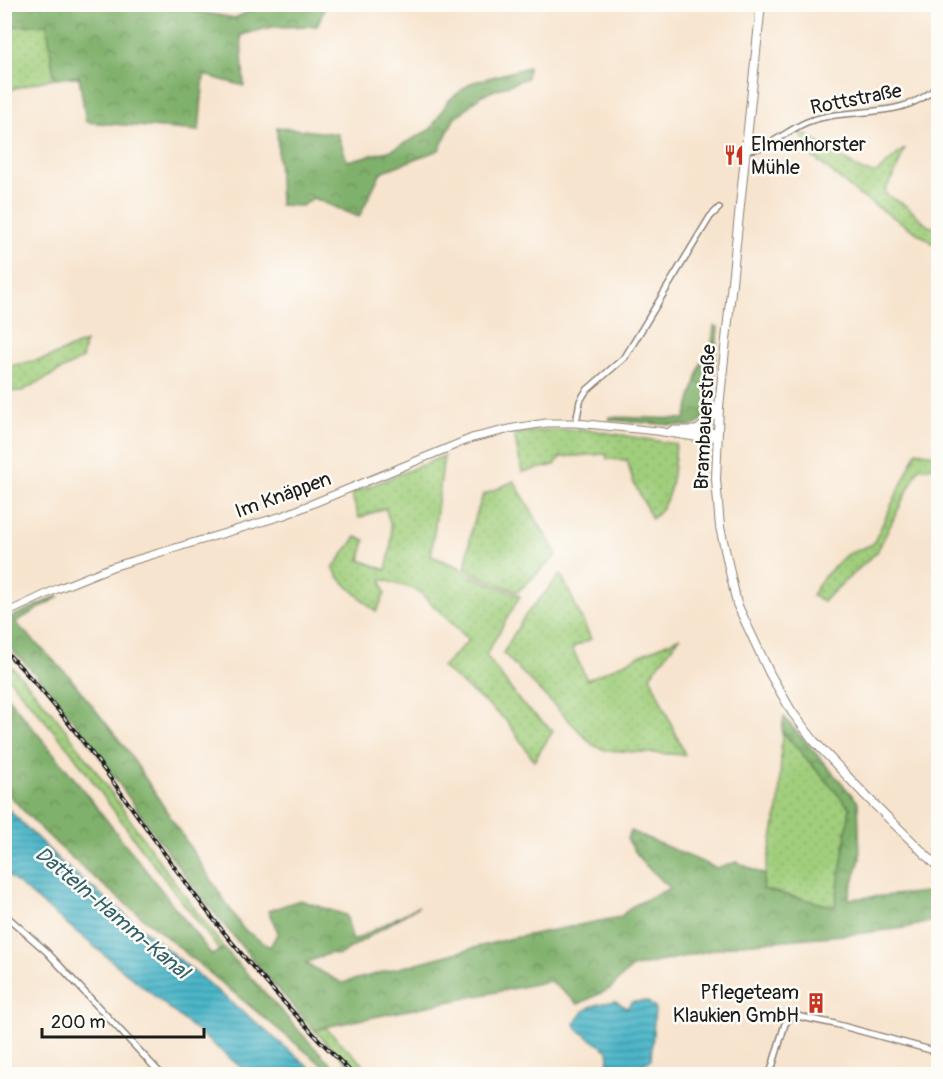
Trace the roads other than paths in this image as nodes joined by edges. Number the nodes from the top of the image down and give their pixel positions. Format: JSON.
{"nodes":[{"id":1,"x":761,"y":4,"type":"edge"},
{"id":2,"x":939,"y":86,"type":"edge"},
{"id":3,"x":745,"y":150,"type":"junction"},
{"id":4,"x":719,"y":208,"type":"dead end"},
{"id":5,"x":719,"y":407,"type":"junction"},
{"id":6,"x":576,"y":423,"type":"junction"},
{"id":7,"x":698,"y":430,"type":"junction"},
{"id":8,"x":657,"y":431,"type":"junction"},
{"id":9,"x":717,"y":435,"type":"junction"},
{"id":10,"x":4,"y":614,"type":"edge"},
{"id":11,"x":939,"y":867,"type":"edge"},
{"id":12,"x":4,"y":914,"type":"edge"},
{"id":13,"x":939,"y":1052,"type":"edge"},
{"id":14,"x":161,"y":1074,"type":"edge"},
{"id":15,"x":770,"y":1074,"type":"edge"}],
"edges":[{"from":1,"to":3,"type":"main road","name":"Brambauerstraße"},
{"from":2,"to":3,"type":"street","name":"Rottstraße"},
{"from":3,"to":5,"type":"main road","name":"Brambauerstraße"},
{"from":4,"to":6,"type":"street"},
{"from":5,"to":7,"type":"main road"},
{"from":5,"to":9,"type":"main road","name":"Brambauerstraße"},
{"from":6,"to":8,"type":"street","name":"Im Knäppen"},
{"from":6,"to":10,"type":"street","name":"Im Knäppen"},
{"from":7,"to":8,"type":"street"},
{"from":7,"to":9,"type":"street"},
{"from":8,"to":9,"type":"street","name":"Im Knäppen"},
{"from":9,"to":11,"type":"main road","name":"Brambauerstraße"},
{"from":12,"to":14,"type":"street"},
{"from":13,"to":15,"type":"street"}]}
